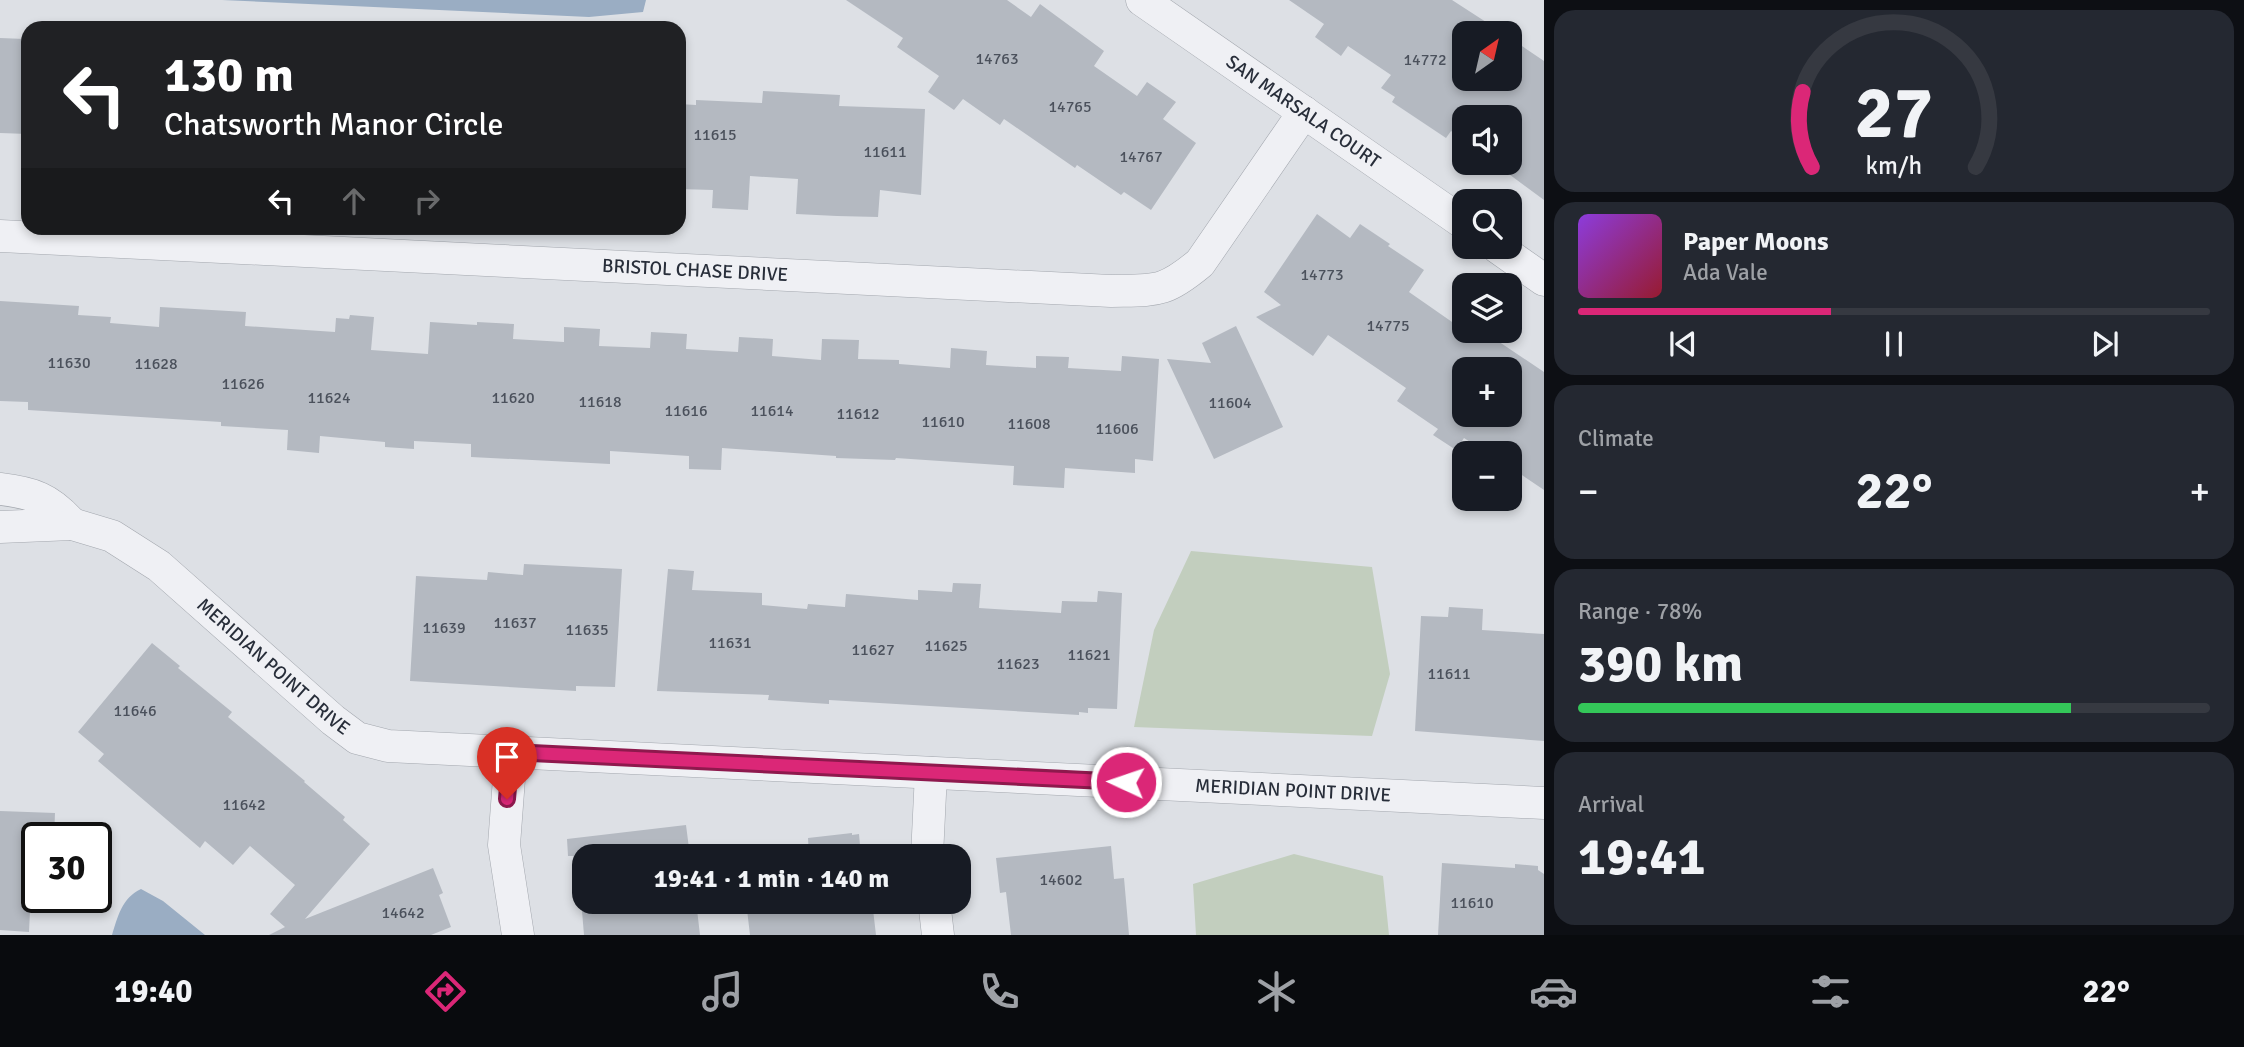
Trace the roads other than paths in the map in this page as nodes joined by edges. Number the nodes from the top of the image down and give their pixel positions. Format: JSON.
{"nodes":[{"id":1,"x":1142,"y":0,"type":"edge"},
{"id":2,"x":1304,"y":112,"type":"junction"},
{"id":3,"x":1452,"y":215,"type":"edge"},
{"id":4,"x":0,"y":236,"type":"edge"},
{"id":5,"x":1515,"y":259,"type":"edge"},
{"id":6,"x":1544,"y":279,"type":"edge"},
{"id":7,"x":0,"y":489,"type":"edge"},
{"id":8,"x":72,"y":524,"type":"junction"},
{"id":9,"x":0,"y":527,"type":"edge"},
{"id":10,"x":511,"y":752,"type":"junction"},
{"id":11,"x":931,"y":773,"type":"junction"},
{"id":12,"x":1544,"y":803,"type":"edge"},
{"id":13,"x":928,"y":844,"type":"edge"},
{"id":14,"x":936,"y":914,"type":"edge"},
{"id":15,"x":518,"y":935,"type":"edge"},
{"id":16,"x":938,"y":935,"type":"edge"}],
"edges":[{"from":1,"to":2,"type":"street","name":"SAN MARSALA COURT"},
{"from":2,"to":3,"type":"street","name":"SAN MARSALA COURT"},
{"from":2,"to":4,"type":"street","name":"BRISTOL CHASE DRIVE"},
{"from":5,"to":6,"type":"street"},
{"from":7,"to":8,"type":"street","name":"MERIDIAN POINT DRIVE"},
{"from":8,"to":9,"type":"street","name":"MERIDIAN POINT DRIVE"},
{"from":8,"to":10,"type":"street","name":"MERIDIAN POINT DRIVE"},
{"from":10,"to":11,"type":"street","name":"MERIDIAN POINT DRIVE"},
{"from":10,"to":15,"type":"street"},
{"from":11,"to":12,"type":"street","name":"MERIDIAN POINT DRIVE"},
{"from":11,"to":13,"type":"street"},
{"from":14,"to":16,"type":"street"}]}
